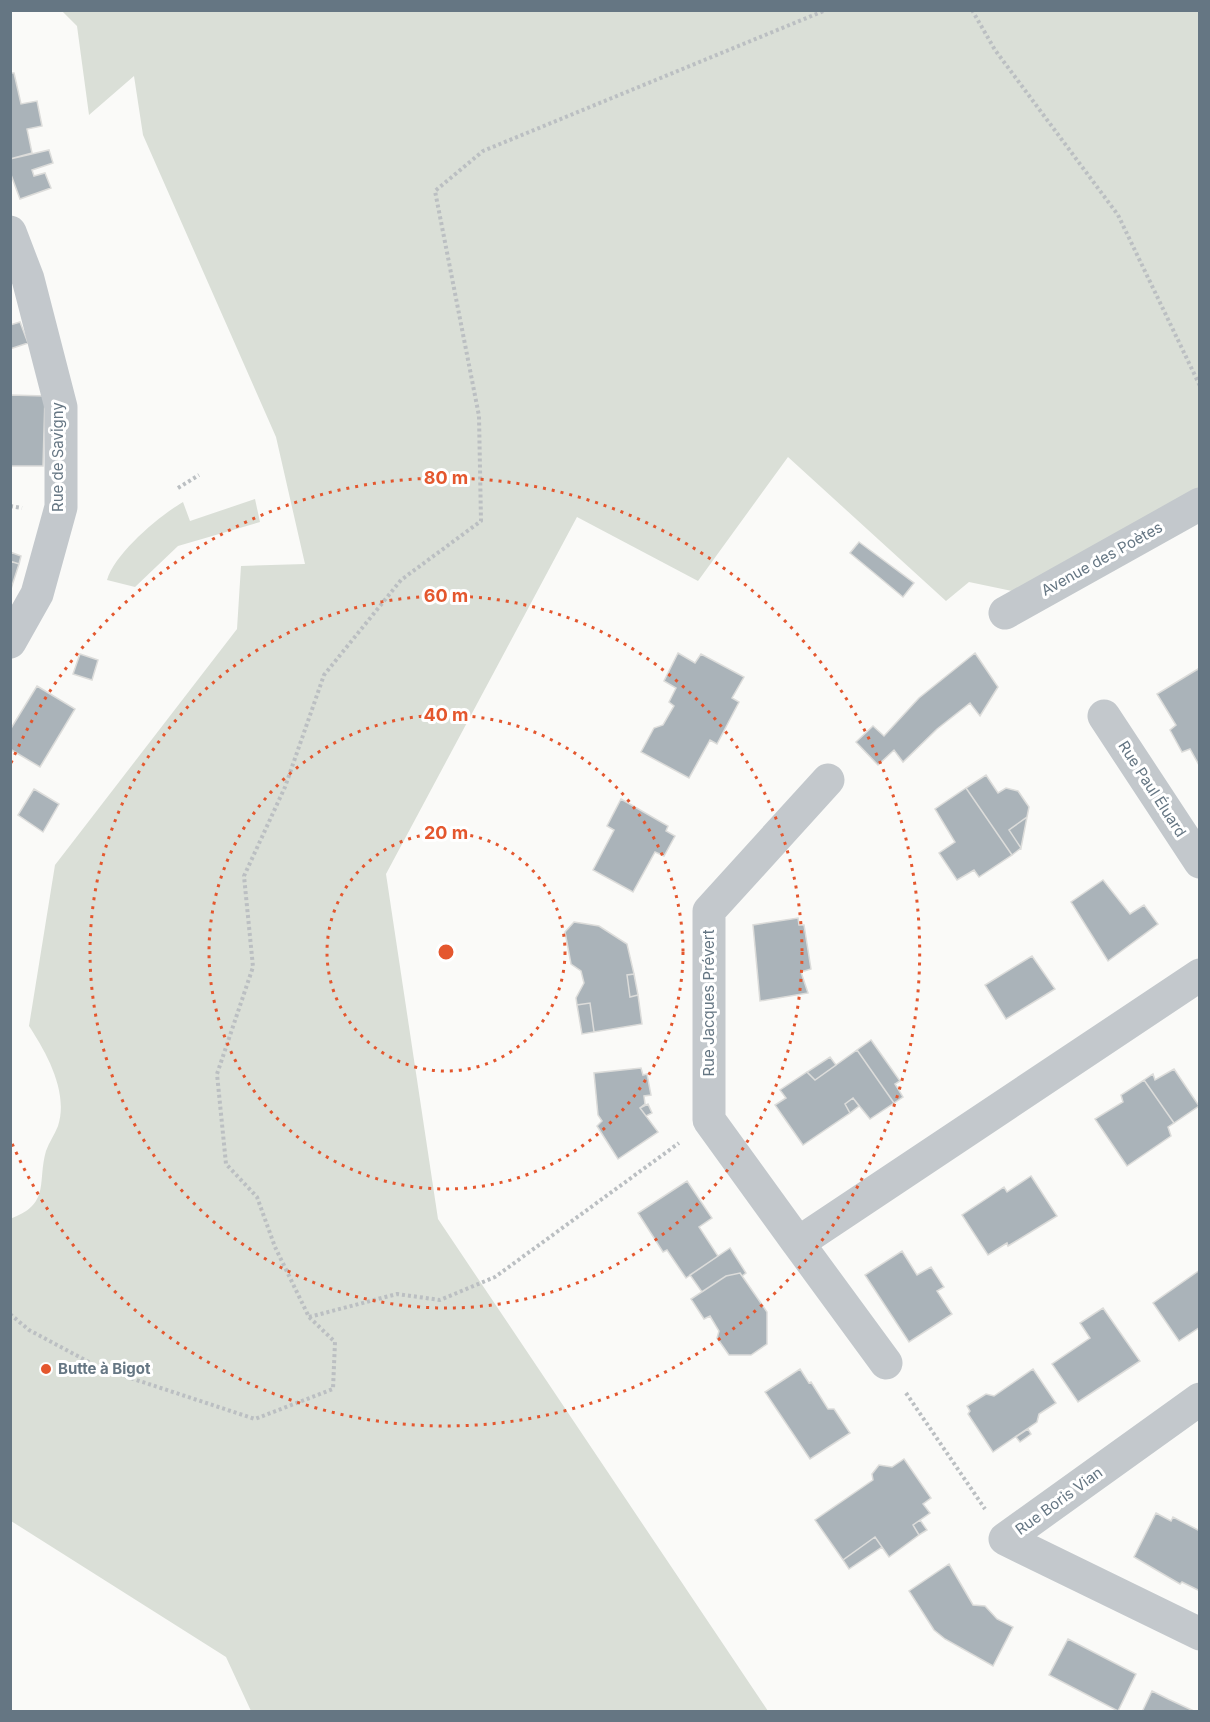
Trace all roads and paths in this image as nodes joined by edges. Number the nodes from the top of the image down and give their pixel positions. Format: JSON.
{"nodes":[{"id":1,"x":825,"y":10,"type":"edge"},
{"id":2,"x":972,"y":10,"type":"edge"},
{"id":3,"x":10,"y":232,"type":"edge"},
{"id":4,"x":1200,"y":386,"type":"edge"},
{"id":5,"x":199,"y":475,"type":"dead end"},
{"id":6,"x":178,"y":488,"type":"dead end"},
{"id":7,"x":1200,"y":504,"type":"edge"},
{"id":8,"x":1005,"y":614,"type":"dead end"},
{"id":9,"x":10,"y":642,"type":"edge"},
{"id":10,"x":1104,"y":716,"type":"dead end"},
{"id":11,"x":828,"y":780,"type":"dead end"},
{"id":12,"x":1200,"y":862,"type":"edge"},
{"id":13,"x":1200,"y":975,"type":"edge"},
{"id":14,"x":709,"y":1120,"type":"junction"},
{"id":15,"x":798,"y":1243,"type":"junction"},
{"id":16,"x":10,"y":1314,"type":"edge"},
{"id":17,"x":309,"y":1317,"type":"junction"},
{"id":18,"x":886,"y":1363,"type":"joint"},
{"id":19,"x":1200,"y":1399,"type":"edge"},
{"id":20,"x":1005,"y":1539,"type":"junction"},
{"id":21,"x":1200,"y":1634,"type":"edge"}],
"edges":[{"from":1,"to":17,"type":"path"},
{"from":2,"to":4,"type":"path"},
{"from":3,"to":9,"type":"street","name":"Rue de Savigny"},
{"from":5,"to":6,"type":"path"},
{"from":7,"to":8,"type":"street","name":"Avenue des Poètes"},
{"from":10,"to":12,"type":"street","name":"Rue Paul Éluard"},
{"from":11,"to":14,"type":"street","name":"Rue Jacques Prévert"},
{"from":13,"to":15,"type":"street"},
{"from":14,"to":15,"type":"street"},
{"from":14,"to":17,"type":"path"},
{"from":15,"to":18,"type":"street"},
{"from":16,"to":17,"type":"path"},
{"from":18,"to":20,"type":"path"},
{"from":19,"to":20,"type":"street","name":"Rue Boris Vian"},
{"from":20,"to":21,"type":"street","name":"Rue Boris Vian"}]}
